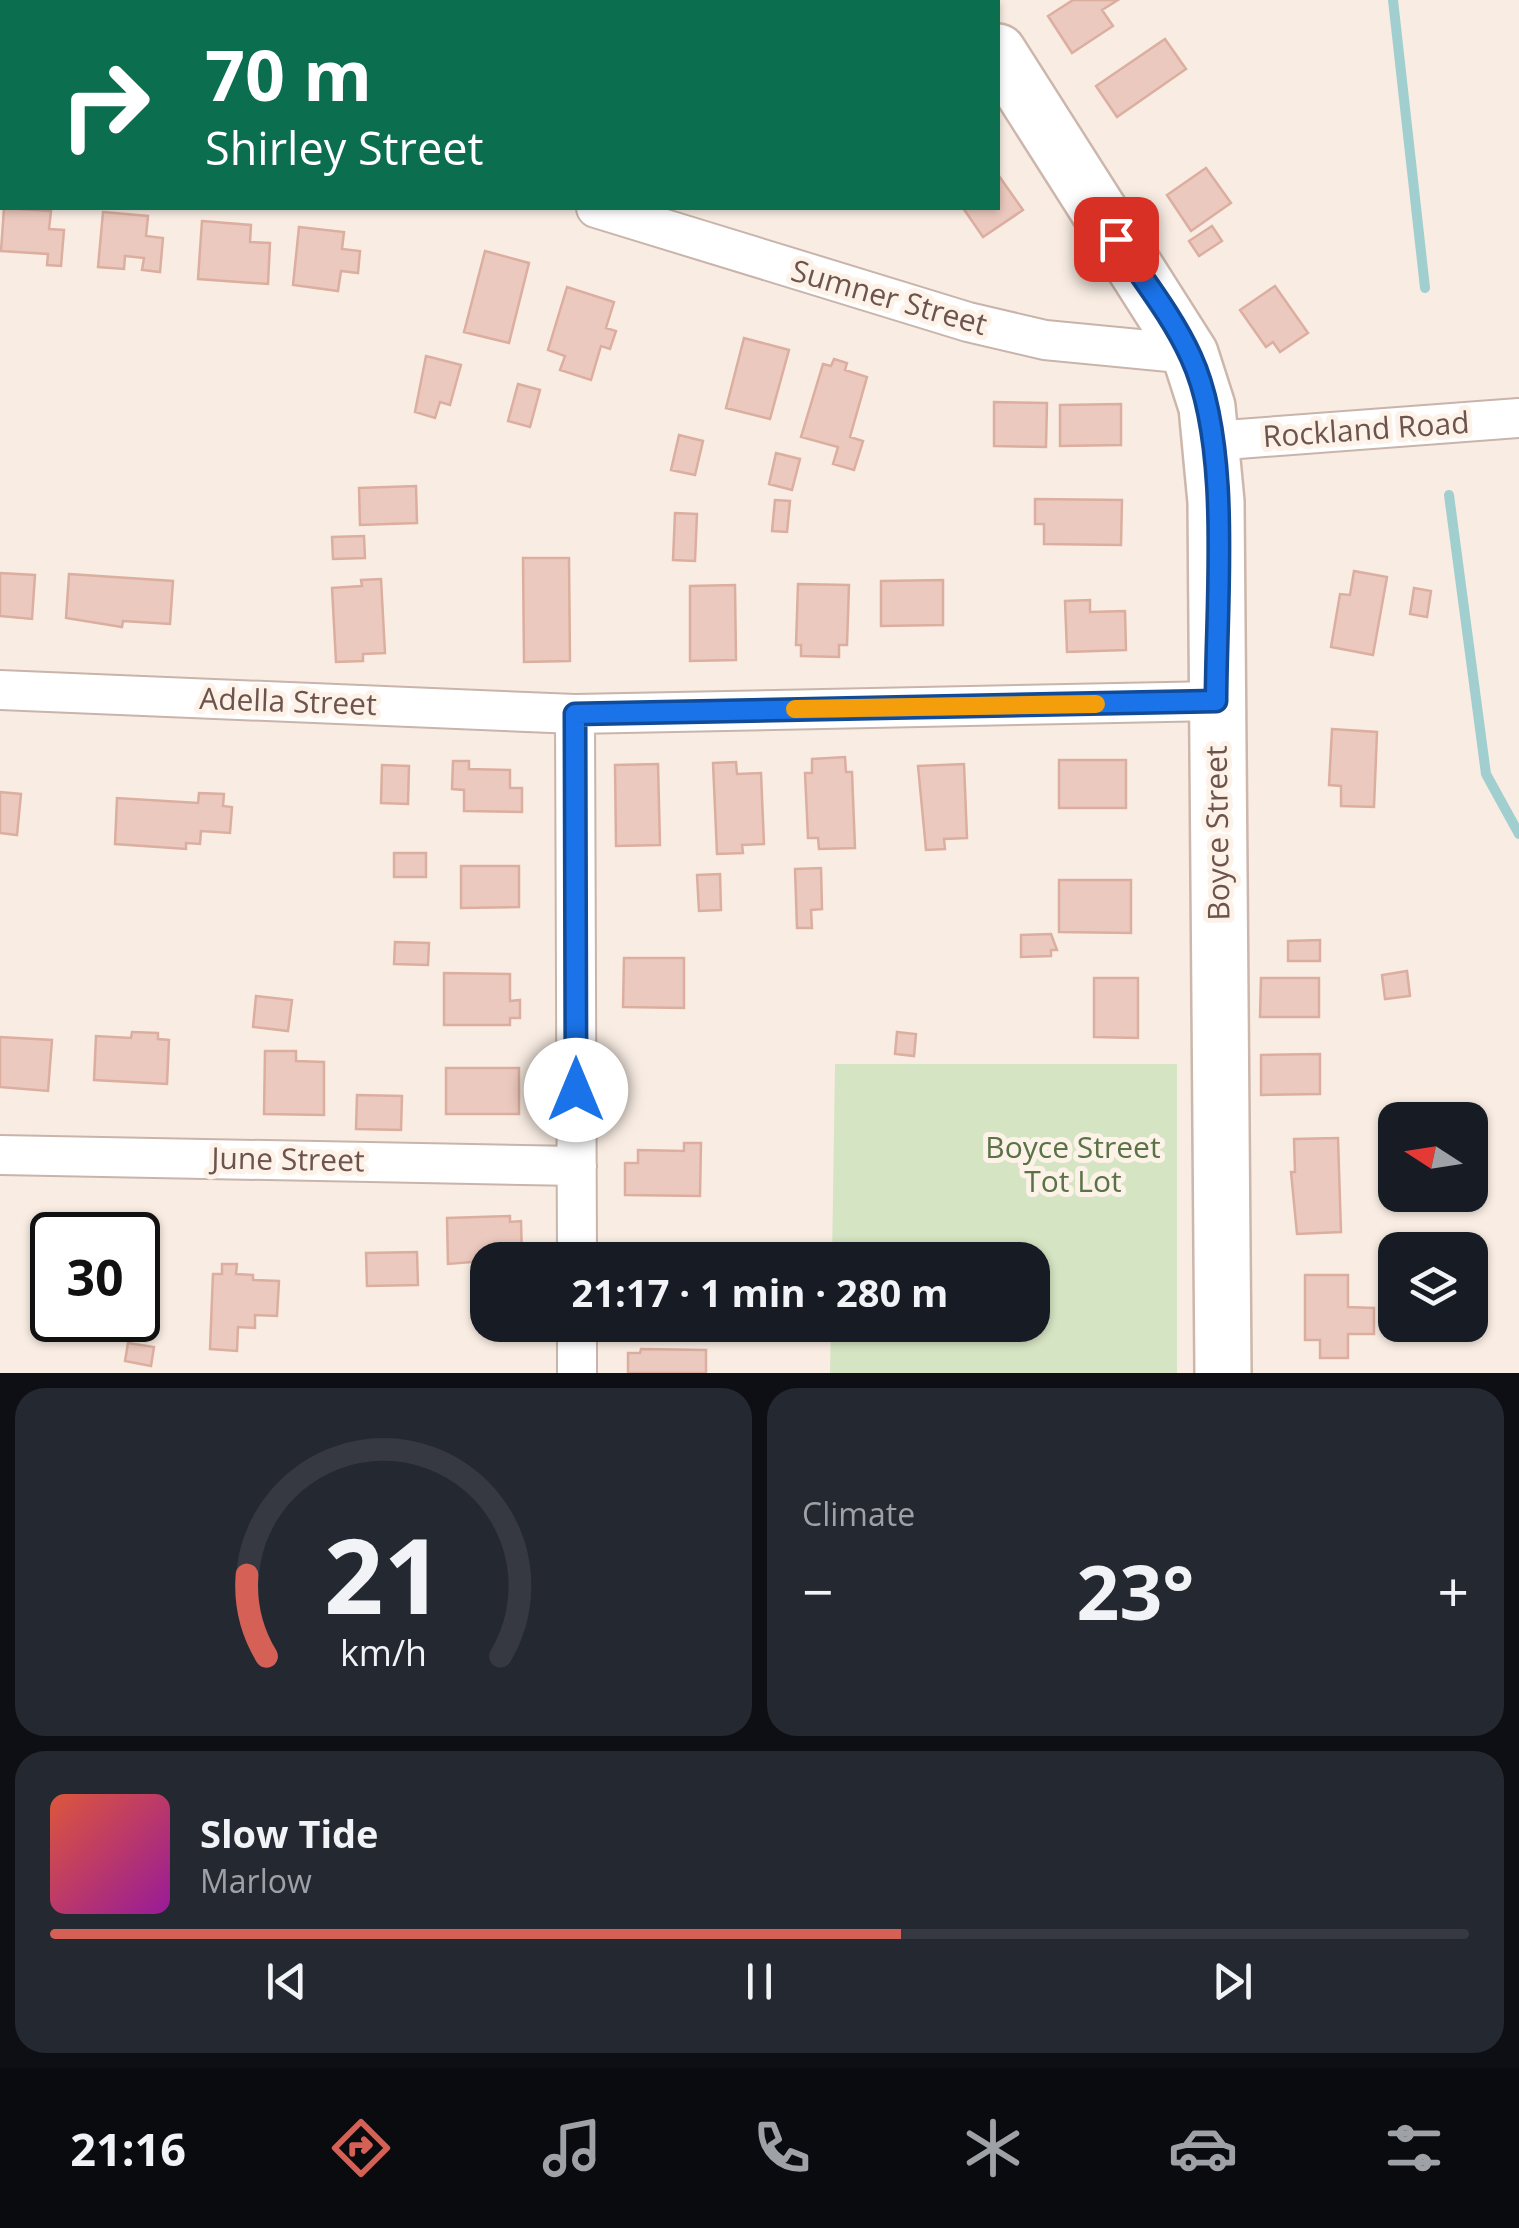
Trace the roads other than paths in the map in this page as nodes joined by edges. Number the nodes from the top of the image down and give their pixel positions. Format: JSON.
{"nodes":[{"id":1,"x":1000,"y":55,"type":"edge"},
{"id":2,"x":603,"y":210,"type":"edge"},
{"id":3,"x":1190,"y":354,"type":"junction"},
{"id":4,"x":1519,"y":418,"type":"edge"},
{"id":5,"x":1212,"y":441,"type":"junction"},
{"id":6,"x":0,"y":690,"type":"edge"},
{"id":7,"x":1216,"y":701,"type":"junction"},
{"id":8,"x":575,"y":714,"type":"junction"},
{"id":9,"x":0,"y":1155,"type":"edge"},
{"id":10,"x":576,"y":1166,"type":"junction"},
{"id":11,"x":577,"y":1242,"type":"edge"},
{"id":12,"x":577,"y":1342,"type":"edge"},
{"id":13,"x":577,"y":1373,"type":"edge"},
{"id":14,"x":1223,"y":1373,"type":"edge"}],
"edges":[{"from":1,"to":3,"type":"street","name":"Boyce Street"},
{"from":2,"to":3,"type":"street","name":"Sumner Street"},
{"from":3,"to":5,"type":"street","name":"Boyce Street"},
{"from":4,"to":5,"type":"street","name":"Rockland Road"},
{"from":5,"to":7,"type":"street","name":"Boyce Street"},
{"from":6,"to":8,"type":"street","name":"Adella Street"},
{"from":7,"to":8,"type":"street","name":"Adella Street"},
{"from":7,"to":14,"type":"street","name":"Boyce Street"},
{"from":8,"to":10,"type":"street"},
{"from":9,"to":10,"type":"street","name":"June Street"},
{"from":10,"to":11,"type":"street"},
{"from":12,"to":13,"type":"street"}]}
